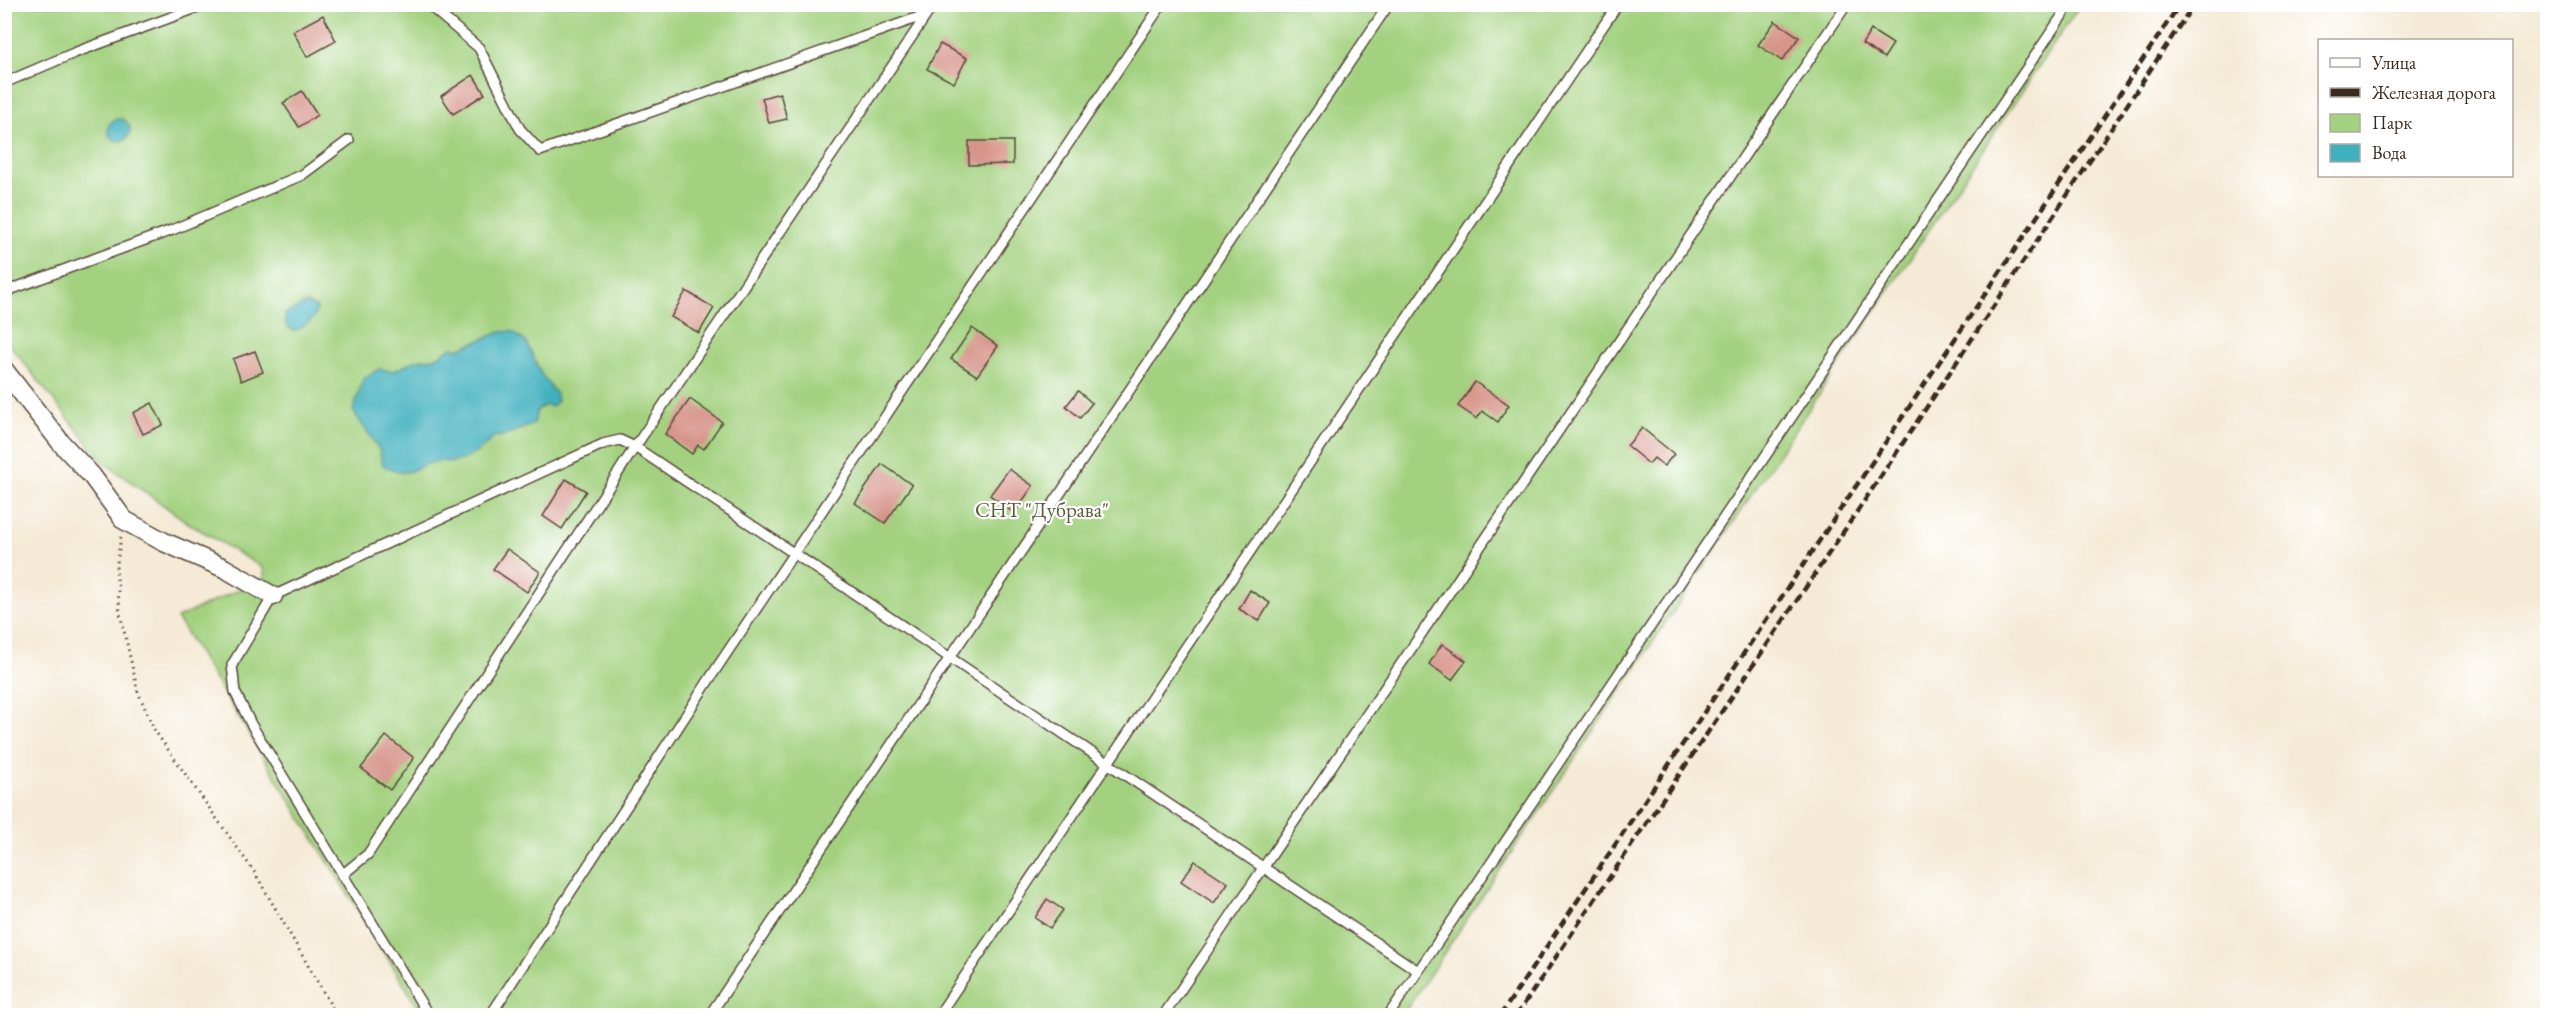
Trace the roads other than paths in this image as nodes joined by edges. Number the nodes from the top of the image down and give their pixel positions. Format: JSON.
{"nodes":[{"id":1,"x":207,"y":4,"type":"edge"},
{"id":2,"x":415,"y":4,"type":"edge"},
{"id":3,"x":934,"y":4,"type":"edge"},
{"id":4,"x":1162,"y":4,"type":"edge"},
{"id":5,"x":1389,"y":4,"type":"edge"},
{"id":6,"x":1618,"y":4,"type":"edge"},
{"id":7,"x":1847,"y":4,"type":"edge"},
{"id":8,"x":2070,"y":4,"type":"edge"},
{"id":9,"x":925,"y":15,"type":"junction"},
{"id":10,"x":4,"y":84,"type":"edge"},
{"id":11,"x":349,"y":140,"type":"dead end"},
{"id":12,"x":4,"y":291,"type":"edge"},
{"id":13,"x":4,"y":370,"type":"edge"},
{"id":14,"x":635,"y":447,"type":"junction"},
{"id":15,"x":795,"y":553,"type":"junction"},
{"id":16,"x":273,"y":597,"type":"junction"},
{"id":17,"x":952,"y":657,"type":"junction"},
{"id":18,"x":1107,"y":762,"type":"junction"},
{"id":19,"x":1262,"y":866,"type":"junction"},
{"id":20,"x":342,"y":875,"type":"junction"},
{"id":21,"x":1418,"y":971,"type":"junction"},
{"id":22,"x":429,"y":1016,"type":"edge"},
{"id":23,"x":490,"y":1016,"type":"edge"},
{"id":24,"x":709,"y":1016,"type":"edge"},
{"id":25,"x":939,"y":1016,"type":"edge"},
{"id":26,"x":1163,"y":1016,"type":"edge"},
{"id":27,"x":1389,"y":1016,"type":"edge"}],
"edges":[{"from":1,"to":10,"type":"lane"},
{"from":2,"to":9,"type":"lane"},
{"from":3,"to":9,"type":"lane"},
{"from":4,"to":15,"type":"lane"},
{"from":5,"to":17,"type":"lane"},
{"from":6,"to":18,"type":"lane"},
{"from":7,"to":19,"type":"lane"},
{"from":8,"to":21,"type":"lane"},
{"from":9,"to":14,"type":"lane"},
{"from":11,"to":12,"type":"lane"},
{"from":13,"to":16,"type":"street"},
{"from":14,"to":15,"type":"lane"},
{"from":14,"to":16,"type":"lane"},
{"from":14,"to":20,"type":"lane"},
{"from":15,"to":17,"type":"lane"},
{"from":15,"to":23,"type":"lane"},
{"from":16,"to":20,"type":"lane"},
{"from":17,"to":18,"type":"lane"},
{"from":17,"to":24,"type":"lane"},
{"from":18,"to":19,"type":"lane"},
{"from":18,"to":25,"type":"lane"},
{"from":19,"to":21,"type":"lane"},
{"from":19,"to":26,"type":"lane"},
{"from":20,"to":22,"type":"lane"},
{"from":21,"to":27,"type":"lane"}]}
